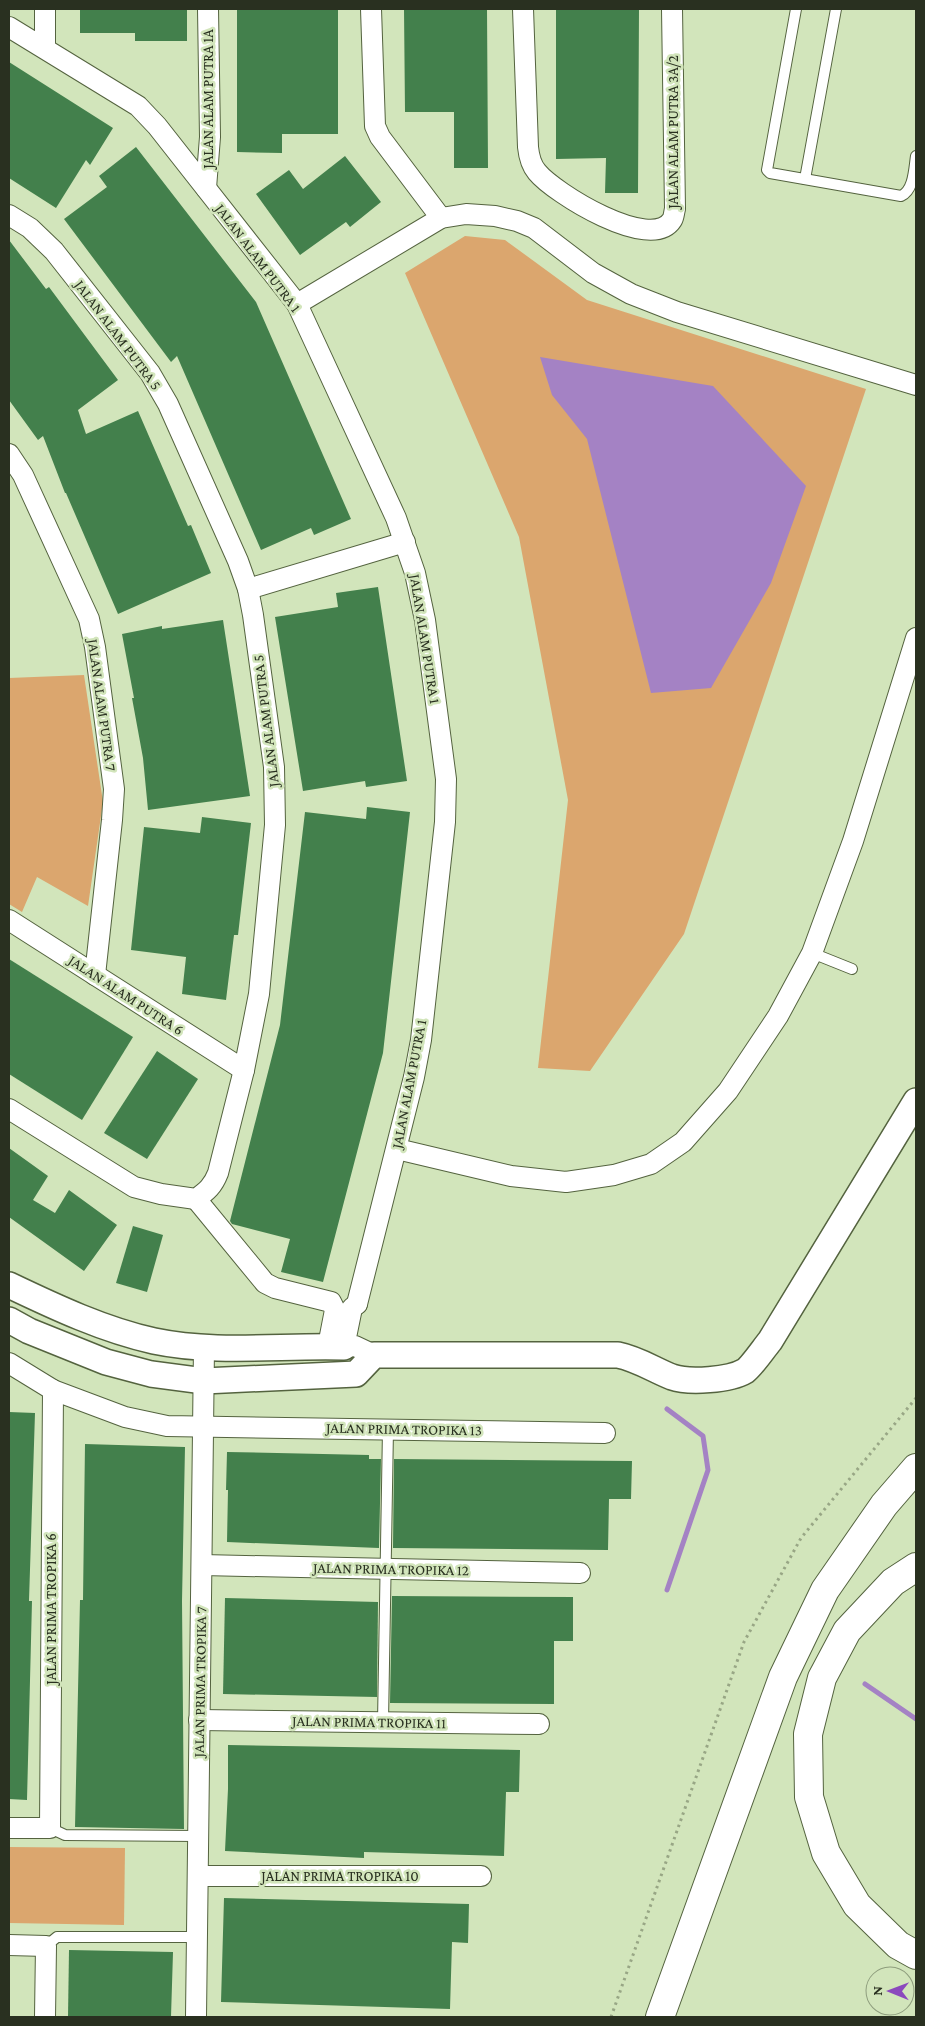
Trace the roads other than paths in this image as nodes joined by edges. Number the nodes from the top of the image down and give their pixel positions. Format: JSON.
{"nodes":[{"id":1,"x":45,"y":9,"type":"edge"},
{"id":2,"x":208,"y":9,"type":"edge"},
{"id":3,"x":371,"y":9,"type":"edge"},
{"id":4,"x":523,"y":9,"type":"edge"},
{"id":5,"x":672,"y":9,"type":"edge"},
{"id":6,"x":796,"y":9,"type":"edge"},
{"id":7,"x":836,"y":9,"type":"edge"},
{"id":8,"x":9,"y":27,"type":"edge"},
{"id":9,"x":45,"y":48,"type":"junction"},
{"id":10,"x":916,"y":156,"type":"edge"},
{"id":11,"x":804,"y":179,"type":"junction"},
{"id":12,"x":914,"y":181,"type":"edge"},
{"id":13,"x":206,"y":188,"type":"junction"},
{"id":14,"x":9,"y":215,"type":"edge"},
{"id":15,"x":441,"y":218,"type":"junction"},
{"id":16,"x":296,"y":304,"type":"junction"},
{"id":17,"x":916,"y":385,"type":"edge"},
{"id":18,"x":9,"y":454,"type":"edge"},
{"id":19,"x":405,"y":542,"type":"junction"},
{"id":20,"x":248,"y":589,"type":"junction"},
{"id":21,"x":916,"y":638,"type":"edge"},
{"id":22,"x":9,"y":920,"type":"edge"},
{"id":23,"x":812,"y":953,"type":"junction"},
{"id":24,"x":852,"y":969,"type":"dead end"},
{"id":25,"x":95,"y":975,"type":"junction"},
{"id":26,"x":244,"y":1070,"type":"junction"},
{"id":27,"x":916,"y":1101,"type":"edge"},
{"id":28,"x":9,"y":1109,"type":"edge"},
{"id":29,"x":397,"y":1149,"type":"junction"},
{"id":30,"x":196,"y":1199,"type":"junction"},
{"id":31,"x":9,"y":1285,"type":"edge"},
{"id":32,"x":9,"y":1320,"type":"edge"},
{"id":33,"x":204,"y":1347,"type":"junction"},
{"id":34,"x":350,"y":1349,"type":"junction"},
{"id":35,"x":9,"y":1363,"type":"edge"},
{"id":36,"x":204,"y":1381,"type":"junction"},
{"id":37,"x":53,"y":1390,"type":"junction"},
{"id":38,"x":203,"y":1427,"type":"junction"},
{"id":39,"x":388,"y":1428,"type":"junction"},
{"id":40,"x":605,"y":1433,"type":"dead end"},
{"id":41,"x":916,"y":1468,"type":"edge"},
{"id":42,"x":202,"y":1564,"type":"junction"},
{"id":43,"x":916,"y":1567,"type":"edge"},
{"id":44,"x":385,"y":1569,"type":"junction"},
{"id":45,"x":580,"y":1573,"type":"dead end"},
{"id":46,"x":199,"y":1720,"type":"junction"},
{"id":47,"x":383,"y":1722,"type":"junction"},
{"id":48,"x":539,"y":1724,"type":"dead end"},
{"id":49,"x":9,"y":1828,"type":"edge"},
{"id":50,"x":50,"y":1828,"type":"junction"},
{"id":51,"x":198,"y":1836,"type":"junction"},
{"id":52,"x":198,"y":1876,"type":"junction"},
{"id":53,"x":482,"y":1876,"type":"dead end"},
{"id":54,"x":197,"y":1937,"type":"junction"},
{"id":55,"x":9,"y":1945,"type":"edge"},
{"id":56,"x":46,"y":1946,"type":"junction"},
{"id":57,"x":916,"y":1955,"type":"edge"},
{"id":58,"x":45,"y":2017,"type":"edge"},
{"id":59,"x":196,"y":2017,"type":"edge"},
{"id":60,"x":660,"y":2017,"type":"edge"}],
"edges":[{"from":1,"to":9,"type":"street"},
{"from":2,"to":13,"type":"street","name":"JALAN ALAM PUTRA 1A"},
{"from":3,"to":15,"type":"street"},
{"from":4,"to":5,"type":"street","name":"JALAN ALAM PUTRA 3A/2"},
{"from":6,"to":11,"type":"lane"},
{"from":7,"to":11,"type":"lane"},
{"from":8,"to":9,"type":"street","name":"JALAN ALAM PUTRA 1"},
{"from":9,"to":13,"type":"street","name":"JALAN ALAM PUTRA 1"},
{"from":10,"to":12,"type":"lane"},
{"from":11,"to":12,"type":"lane"},
{"from":13,"to":16,"type":"street","name":"JALAN ALAM PUTRA 1"},
{"from":14,"to":20,"type":"street","name":"JALAN ALAM PUTRA 5"},
{"from":15,"to":16,"type":"street"},
{"from":15,"to":17,"type":"street"},
{"from":16,"to":19,"type":"street","name":"JALAN ALAM PUTRA 1"},
{"from":18,"to":25,"type":"street","name":"JALAN ALAM PUTRA 7"},
{"from":19,"to":20,"type":"street"},
{"from":19,"to":29,"type":"street","name":"JALAN ALAM PUTRA 1"},
{"from":20,"to":26,"type":"street","name":"JALAN ALAM PUTRA 5"},
{"from":21,"to":23,"type":"street"},
{"from":22,"to":25,"type":"street","name":"JALAN ALAM PUTRA 6"},
{"from":23,"to":24,"type":"lane"},
{"from":23,"to":29,"type":"street"},
{"from":25,"to":26,"type":"street","name":"JALAN ALAM PUTRA 6"},
{"from":26,"to":30,"type":"street","name":"JALAN ALAM PUTRA 5"},
{"from":27,"to":34,"type":"street"},
{"from":28,"to":30,"type":"street"},
{"from":29,"to":34,"type":"street","name":"JALAN ALAM PUTRA 1"},
{"from":30,"to":34,"type":"street"},
{"from":31,"to":33,"type":"street"},
{"from":32,"to":36,"type":"street"},
{"from":33,"to":34,"type":"street"},
{"from":33,"to":36,"type":"street","name":"JALAN PRIMA TROPIKA 7"},
{"from":34,"to":36,"type":"street"},
{"from":35,"to":37,"type":"street","name":"JALAN PRIMA TROPIKA 13"},
{"from":36,"to":38,"type":"street","name":"JALAN PRIMA TROPIKA 7"},
{"from":37,"to":38,"type":"street","name":"JALAN PRIMA TROPIKA 13"},
{"from":37,"to":50,"type":"street","name":"JALAN PRIMA TROPIKA 6"},
{"from":38,"to":39,"type":"street","name":"JALAN PRIMA TROPIKA 13"},
{"from":38,"to":42,"type":"street","name":"JALAN PRIMA TROPIKA 7"},
{"from":39,"to":40,"type":"street","name":"JALAN PRIMA TROPIKA 13"},
{"from":39,"to":44,"type":"lane"},
{"from":41,"to":60,"type":"highway"},
{"from":42,"to":44,"type":"street","name":"JALAN PRIMA TROPIKA 12"},
{"from":42,"to":46,"type":"street","name":"JALAN PRIMA TROPIKA 7"},
{"from":43,"to":57,"type":"highway"},
{"from":44,"to":45,"type":"street","name":"JALAN PRIMA TROPIKA 12"},
{"from":44,"to":47,"type":"lane"},
{"from":46,"to":47,"type":"street","name":"JALAN PRIMA TROPIKA 11"},
{"from":46,"to":51,"type":"street","name":"JALAN PRIMA TROPIKA 7"},
{"from":47,"to":48,"type":"street","name":"JALAN PRIMA TROPIKA 11"},
{"from":49,"to":50,"type":"street"},
{"from":50,"to":51,"type":"lane"},
{"from":51,"to":52,"type":"street","name":"JALAN PRIMA TROPIKA 7"},
{"from":52,"to":53,"type":"street","name":"JALAN PRIMA TROPIKA 10"},
{"from":52,"to":54,"type":"street","name":"JALAN PRIMA TROPIKA 7"},
{"from":54,"to":56,"type":"lane"},
{"from":54,"to":59,"type":"street","name":"JALAN PRIMA TROPIKA 7"},
{"from":55,"to":56,"type":"street"},
{"from":56,"to":58,"type":"street"}]}
